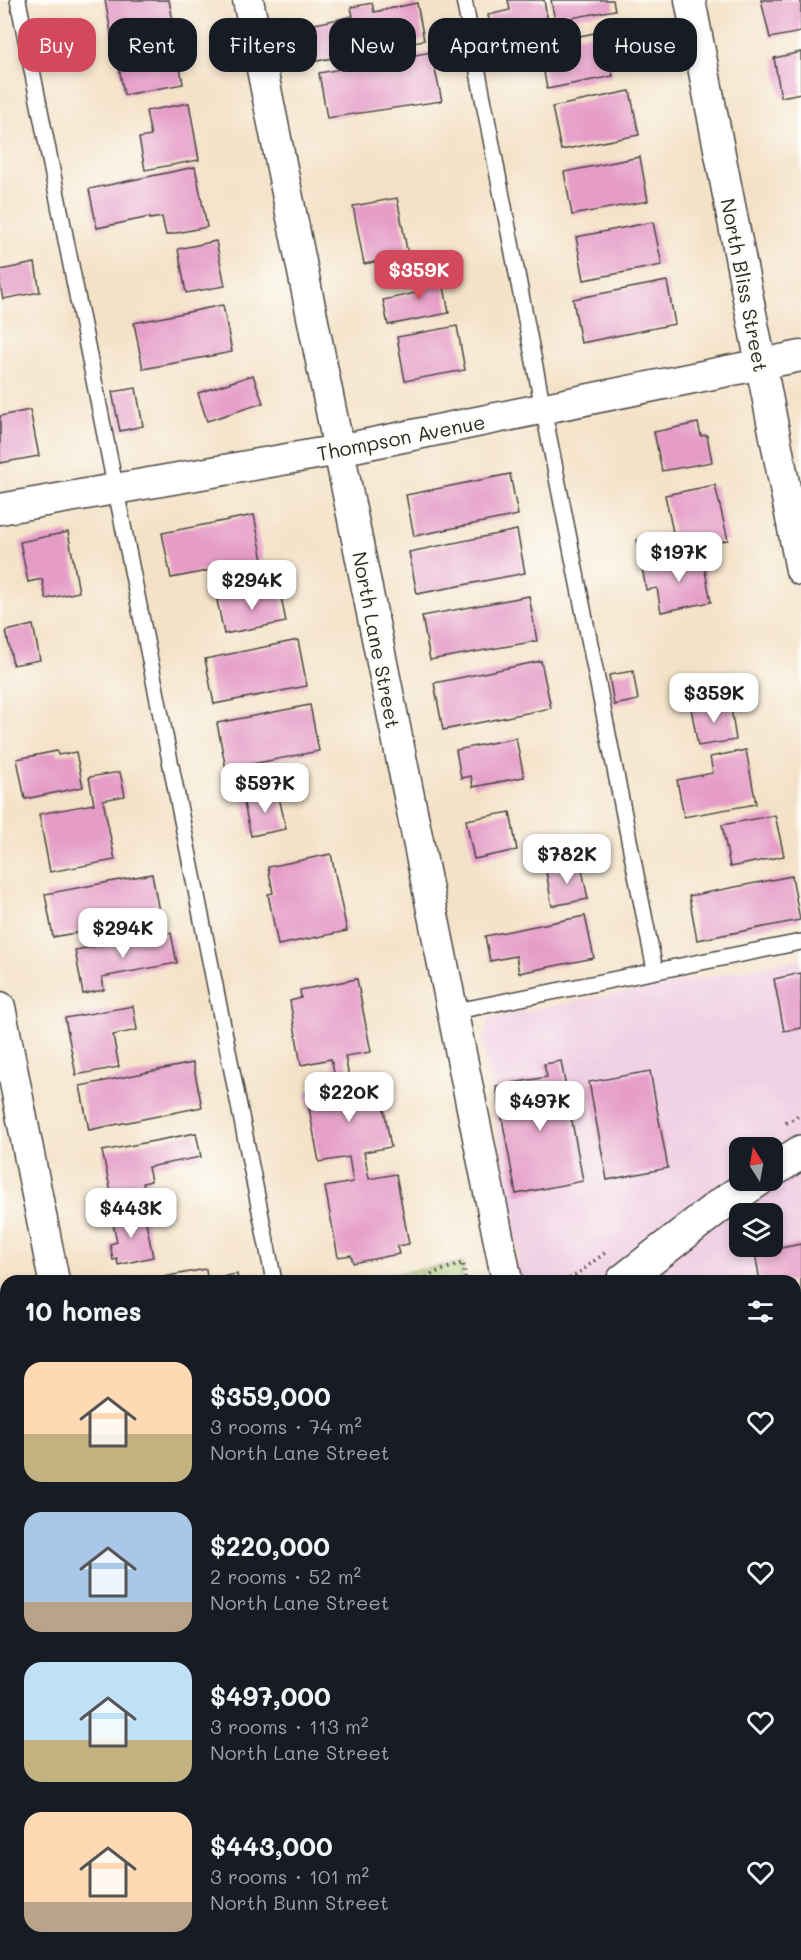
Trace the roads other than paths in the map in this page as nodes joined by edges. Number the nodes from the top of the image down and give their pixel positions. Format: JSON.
{"nodes":[{"id":1,"x":18,"y":0,"type":"edge"},
{"id":2,"x":248,"y":0,"type":"edge"},
{"id":3,"x":464,"y":0,"type":"edge"},
{"id":4,"x":690,"y":0,"type":"edge"},
{"id":5,"x":801,"y":356,"type":"edge"},
{"id":6,"x":760,"y":364,"type":"junction"},
{"id":7,"x":543,"y":408,"type":"junction"},
{"id":8,"x":339,"y":450,"type":"junction"},
{"id":9,"x":115,"y":488,"type":"junction"},
{"id":10,"x":0,"y":508,"type":"edge"},
{"id":11,"x":801,"y":570,"type":"edge"},
{"id":12,"x":801,"y":942,"type":"edge"},
{"id":13,"x":655,"y":970,"type":"junction"},
{"id":14,"x":0,"y":1007,"type":"edge"},
{"id":15,"x":452,"y":1012,"type":"junction"},
{"id":16,"x":801,"y":1152,"type":"edge"},
{"id":17,"x":783,"y":1164,"type":"edge"},
{"id":18,"x":742,"y":1191,"type":"edge"},
{"id":19,"x":53,"y":1275,"type":"edge"},
{"id":20,"x":273,"y":1275,"type":"edge"},
{"id":21,"x":506,"y":1275,"type":"edge"},
{"id":22,"x":631,"y":1275,"type":"edge"}],
"edges":[{"from":1,"to":9,"type":"lane"},
{"from":2,"to":8,"type":"street","name":"North Lane Street"},
{"from":3,"to":7,"type":"lane"},
{"from":4,"to":6,"type":"street","name":"North Bliss Street"},
{"from":5,"to":6,"type":"street","name":"Thompson Avenue"},
{"from":6,"to":7,"type":"street","name":"Thompson Avenue"},
{"from":6,"to":11,"type":"street","name":"North Bliss Street"},
{"from":7,"to":8,"type":"street","name":"Thompson Avenue"},
{"from":7,"to":13,"type":"lane"},
{"from":8,"to":9,"type":"street","name":"Thompson Avenue"},
{"from":8,"to":15,"type":"street","name":"North Lane Street"},
{"from":9,"to":10,"type":"street","name":"Thompson Avenue"},
{"from":9,"to":20,"type":"lane"},
{"from":12,"to":13,"type":"lane"},
{"from":13,"to":15,"type":"lane"},
{"from":14,"to":19,"type":"street"},
{"from":15,"to":21,"type":"street","name":"North Lane Street"},
{"from":16,"to":17,"type":"street"},
{"from":18,"to":22,"type":"street"}]}
